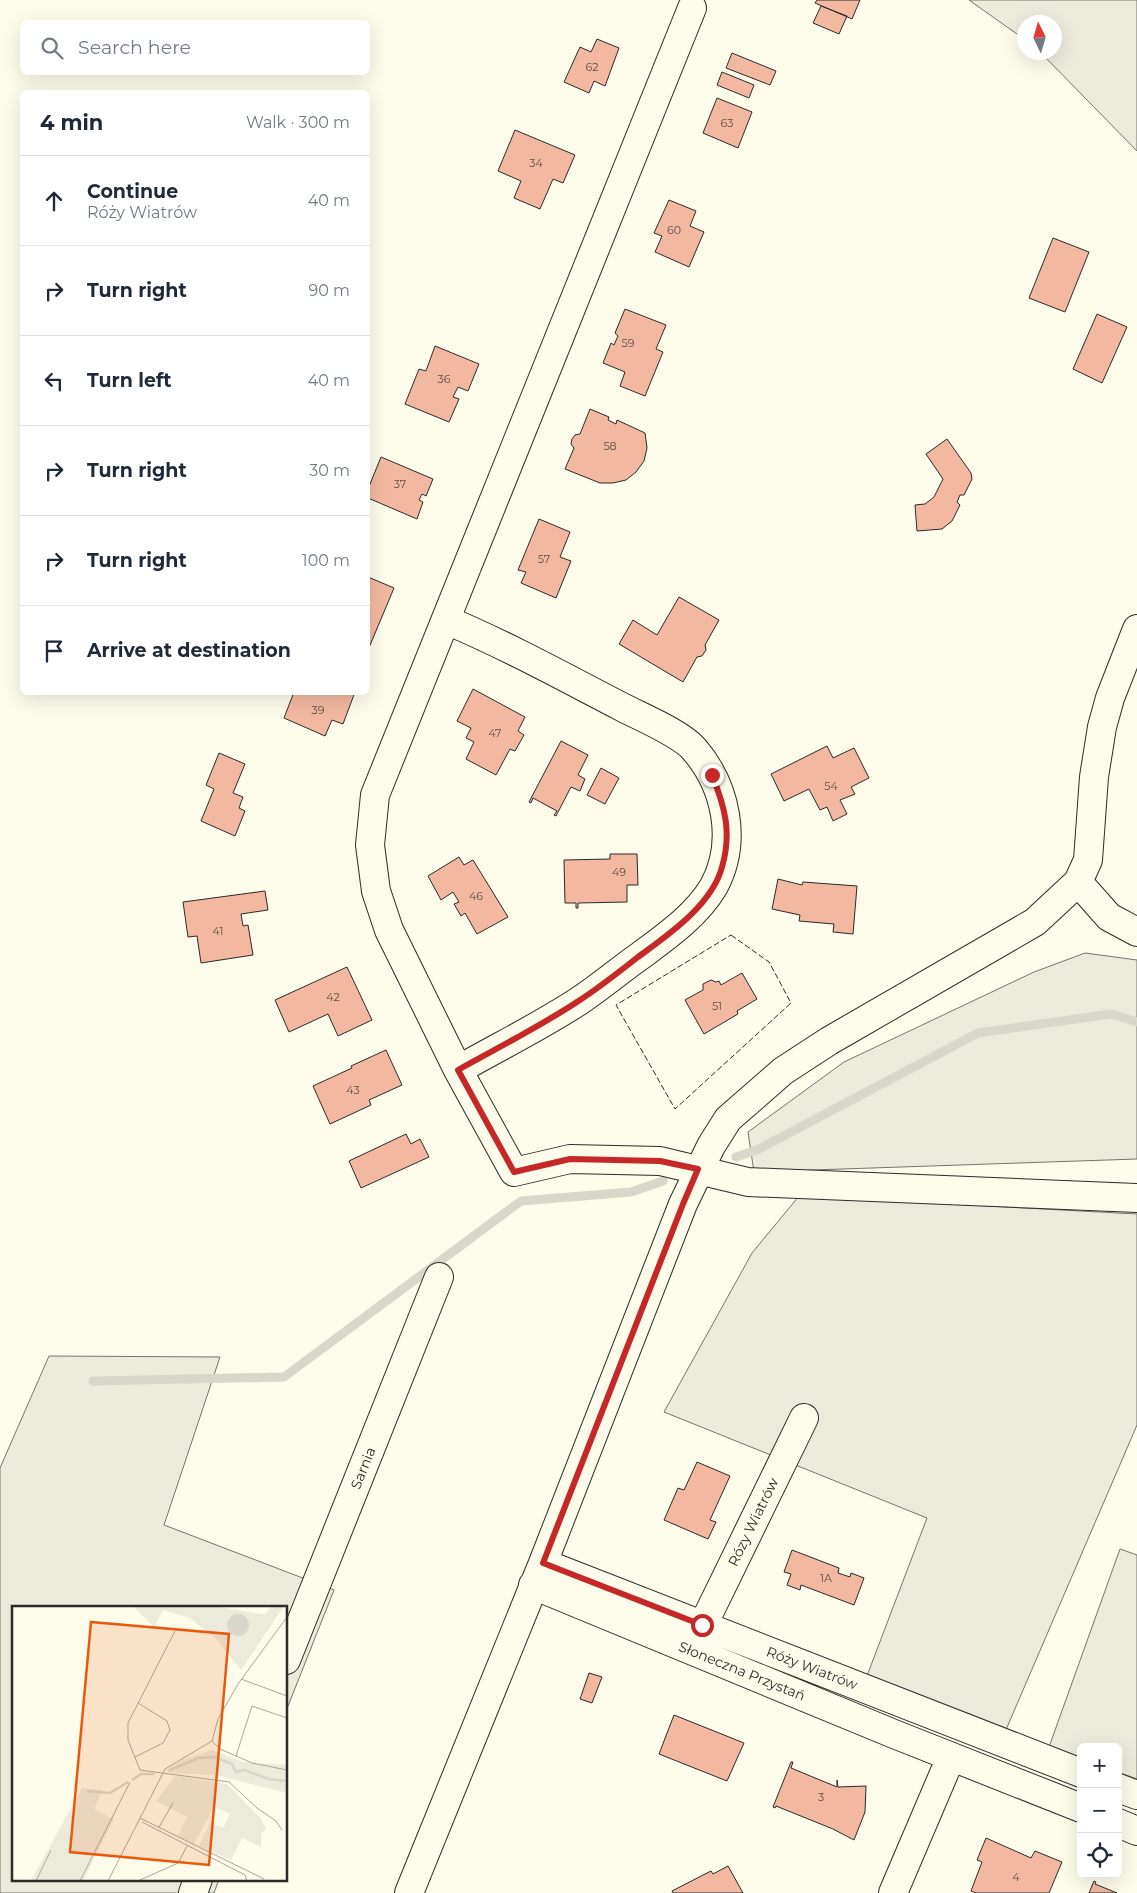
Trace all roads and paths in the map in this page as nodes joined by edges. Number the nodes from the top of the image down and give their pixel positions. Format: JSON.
{"nodes":[{"id":1,"x":692,"y":8,"type":"dead end"},
{"id":2,"x":446,"y":620,"type":"junction"},
{"id":3,"x":1137,"y":629,"type":"edge"},
{"id":4,"x":1078,"y":882,"type":"junction"},
{"id":5,"x":1137,"y":932,"type":"edge"},
{"id":6,"x":458,"y":1070,"type":"junction"},
{"id":7,"x":698,"y":1169,"type":"junction"},
{"id":8,"x":1137,"y":1198,"type":"edge"},
{"id":9,"x":439,"y":1277,"type":"dead end"},
{"id":10,"x":804,"y":1418,"type":"dead end"},
{"id":11,"x":538,"y":1574,"type":"junction"},
{"id":12,"x":702,"y":1625,"type":"junction"},
{"id":13,"x":288,"y":1655,"type":"edge"},
{"id":14,"x":951,"y":1757,"type":"junction"},
{"id":15,"x":1077,"y":1771,"type":"edge"},
{"id":16,"x":1122,"y":1789,"type":"edge"},
{"id":17,"x":1137,"y":1795,"type":"edge"},
{"id":18,"x":1077,"y":1806,"type":"edge"},
{"id":19,"x":1122,"y":1825,"type":"edge"},
{"id":20,"x":1137,"y":1831,"type":"edge"},
{"id":21,"x":198,"y":1880,"type":"edge"},
{"id":22,"x":193,"y":1893,"type":"edge"},
{"id":23,"x":409,"y":1893,"type":"edge"},
{"id":24,"x":893,"y":1893,"type":"edge"}],
"edges":[{"from":1,"to":2,"type":"street"},
{"from":2,"to":6,"type":"street"},
{"from":2,"to":6,"type":"street"},
{"from":3,"to":4,"type":"street"},
{"from":4,"to":5,"type":"street"},
{"from":4,"to":7,"type":"street"},
{"from":6,"to":7,"type":"street"},
{"from":7,"to":8,"type":"street"},
{"from":7,"to":11,"type":"street"},
{"from":9,"to":13,"type":"street","name":"Sarnia"},
{"from":10,"to":12,"type":"street","name":"Rózy Wiatrów"},
{"from":11,"to":12,"type":"street","name":"Róży Wiatrów"},
{"from":11,"to":14,"type":"street","name":"Słoneczna Przystań"},
{"from":11,"to":23,"type":"street"},
{"from":12,"to":15,"type":"street","name":"Róży Wiatrów"},
{"from":14,"to":18,"type":"street","name":"Słoneczna Przystań"},
{"from":14,"to":24,"type":"street"},
{"from":16,"to":17,"type":"street"},
{"from":19,"to":20,"type":"street"},
{"from":21,"to":22,"type":"street"}]}
